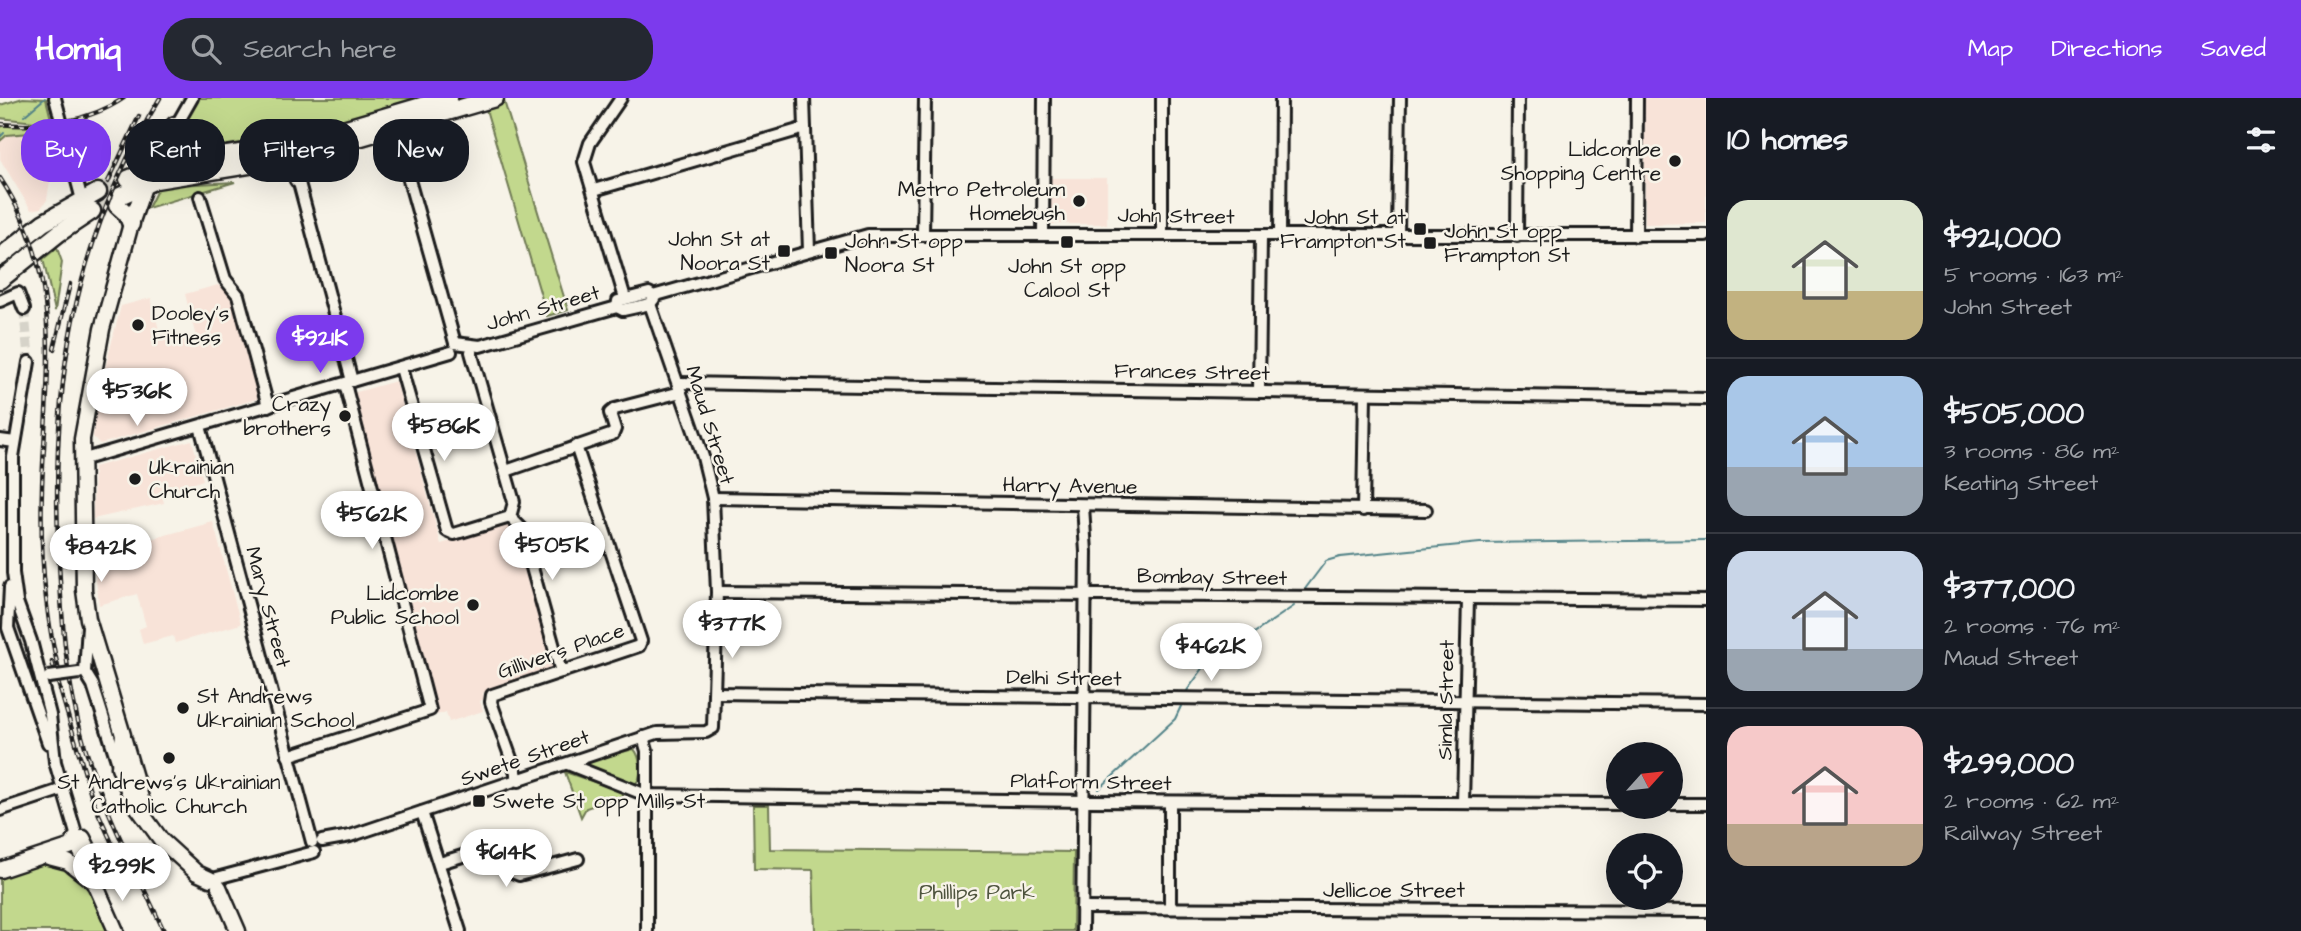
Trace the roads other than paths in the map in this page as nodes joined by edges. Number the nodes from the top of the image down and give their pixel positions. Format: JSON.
{"nodes":[{"id":1,"x":55,"y":98,"type":"edge"},
{"id":2,"x":192,"y":98,"type":"edge"},
{"id":3,"x":449,"y":98,"type":"edge"},
{"id":4,"x":495,"y":98,"type":"edge"},
{"id":5,"x":621,"y":98,"type":"edge"},
{"id":6,"x":804,"y":98,"type":"edge"},
{"id":7,"x":925,"y":98,"type":"edge"},
{"id":8,"x":1044,"y":98,"type":"edge"},
{"id":9,"x":1163,"y":98,"type":"edge"},
{"id":10,"x":1281,"y":98,"type":"edge"},
{"id":11,"x":1400,"y":98,"type":"edge"},
{"id":12,"x":1518,"y":98,"type":"edge"},
{"id":13,"x":1637,"y":98,"type":"edge"},
{"id":14,"x":179,"y":119,"type":"edge"},
{"id":15,"x":398,"y":119,"type":"edge"},
{"id":16,"x":405,"y":119,"type":"edge"},
{"id":17,"x":373,"y":126,"type":"edge"},
{"id":18,"x":805,"y":128,"type":"junction"},
{"id":19,"x":225,"y":156,"type":"edge"},
{"id":20,"x":151,"y":182,"type":"edge"},
{"id":21,"x":295,"y":182,"type":"edge"},
{"id":22,"x":408,"y":182,"type":"edge"},
{"id":23,"x":145,"y":184,"type":"junction"},
{"id":24,"x":594,"y":190,"type":"junction"},
{"id":25,"x":98,"y":192,"type":"tunnel mouth"},
{"id":26,"x":200,"y":197,"type":"dead end"},
{"id":27,"x":87,"y":205,"type":"junction"},
{"id":28,"x":131,"y":224,"type":"junction"},
{"id":29,"x":923,"y":234,"type":"junction"},
{"id":30,"x":1043,"y":234,"type":"junction"},
{"id":31,"x":1162,"y":234,"type":"junction"},
{"id":32,"x":1706,"y":235,"type":"edge"},
{"id":33,"x":1261,"y":236,"type":"junction"},
{"id":34,"x":1280,"y":236,"type":"junction"},
{"id":35,"x":1398,"y":236,"type":"junction"},
{"id":36,"x":1517,"y":236,"type":"junction"},
{"id":37,"x":1636,"y":236,"type":"junction"},
{"id":38,"x":809,"y":251,"type":"junction"},
{"id":39,"x":0,"y":257,"type":"edge"},
{"id":40,"x":0,"y":280,"type":"edge"},
{"id":41,"x":652,"y":300,"type":"junction"},
{"id":42,"x":0,"y":301,"type":"edge"},
{"id":43,"x":23,"y":303,"type":"dead end"},
{"id":44,"x":621,"y":303,"type":"junction"},
{"id":45,"x":463,"y":349,"type":"junction"},
{"id":46,"x":29,"y":362,"type":"tunnel mouth"},
{"id":47,"x":401,"y":368,"type":"junction"},
{"id":48,"x":349,"y":382,"type":"junction"},
{"id":49,"x":680,"y":388,"type":"junction"},
{"id":50,"x":1258,"y":392,"type":"junction"},
{"id":51,"x":1365,"y":395,"type":"junction"},
{"id":52,"x":1706,"y":399,"type":"edge"},
{"id":53,"x":268,"y":406,"type":"junction"},
{"id":54,"x":200,"y":426,"type":"junction"},
{"id":55,"x":0,"y":440,"type":"edge"},
{"id":56,"x":16,"y":442,"type":"junction"},
{"id":57,"x":576,"y":446,"type":"junction"},
{"id":58,"x":82,"y":460,"type":"junction"},
{"id":59,"x":506,"y":471,"type":"junction"},
{"id":60,"x":713,"y":498,"type":"junction"},
{"id":61,"x":1083,"y":506,"type":"junction"},
{"id":62,"x":1363,"y":510,"type":"junction"},
{"id":63,"x":1426,"y":510,"type":"dead end"},
{"id":64,"x":510,"y":517,"type":"junction"},
{"id":65,"x":11,"y":542,"type":"junction"},
{"id":66,"x":84,"y":558,"type":"junction"},
{"id":67,"x":717,"y":592,"type":"junction"},
{"id":68,"x":1085,"y":595,"type":"junction"},
{"id":69,"x":1468,"y":599,"type":"junction"},
{"id":70,"x":1706,"y":600,"type":"edge"},
{"id":71,"x":23,"y":620,"type":"junction"},
{"id":72,"x":6,"y":622,"type":"edge"},
{"id":73,"x":90,"y":623,"type":"junction"},
{"id":74,"x":31,"y":641,"type":"junction"},
{"id":75,"x":87,"y":653,"type":"junction"},
{"id":76,"x":82,"y":672,"type":"junction"},
{"id":77,"x":561,"y":672,"type":"junction"},
{"id":78,"x":46,"y":677,"type":"junction"},
{"id":79,"x":107,"y":679,"type":"junction"},
{"id":80,"x":715,"y":694,"type":"junction"},
{"id":81,"x":1082,"y":698,"type":"junction"},
{"id":82,"x":1466,"y":701,"type":"junction"},
{"id":83,"x":1706,"y":704,"type":"edge"},
{"id":84,"x":36,"y":706,"type":"junction"},
{"id":85,"x":51,"y":723,"type":"junction"},
{"id":86,"x":713,"y":728,"type":"joint"},
{"id":87,"x":123,"y":736,"type":"junction"},
{"id":88,"x":643,"y":737,"type":"junction"},
{"id":89,"x":288,"y":756,"type":"junction"},
{"id":90,"x":120,"y":761,"type":"junction"},
{"id":91,"x":568,"y":764,"type":"junction"},
{"id":92,"x":56,"y":768,"type":"junction"},
{"id":93,"x":519,"y":781,"type":"junction"},
{"id":94,"x":63,"y":789,"type":"junction"},
{"id":95,"x":646,"y":794,"type":"junction"},
{"id":96,"x":1082,"y":801,"type":"junction"},
{"id":97,"x":1170,"y":802,"type":"junction"},
{"id":98,"x":1463,"y":803,"type":"junction"},
{"id":99,"x":1606,"y":804,"type":"edge"},
{"id":100,"x":1684,"y":804,"type":"edge"},
{"id":101,"x":1706,"y":804,"type":"edge"},
{"id":102,"x":0,"y":810,"type":"edge"},
{"id":103,"x":422,"y":812,"type":"junction"},
{"id":104,"x":147,"y":819,"type":"junction"},
{"id":105,"x":317,"y":844,"type":"junction"},
{"id":106,"x":77,"y":845,"type":"junction"},
{"id":107,"x":45,"y":856,"type":"junction"},
{"id":108,"x":578,"y":859,"type":"dead end"},
{"id":109,"x":440,"y":863,"type":"junction"},
{"id":110,"x":0,"y":870,"type":"edge"},
{"id":111,"x":213,"y":885,"type":"junction"},
{"id":112,"x":97,"y":890,"type":"junction"},
{"id":113,"x":1083,"y":908,"type":"junction"},
{"id":114,"x":1170,"y":908,"type":"junction"},
{"id":115,"x":1706,"y":911,"type":"edge"},
{"id":116,"x":116,"y":931,"type":"edge"},
{"id":117,"x":238,"y":931,"type":"edge"},
{"id":118,"x":460,"y":931,"type":"edge"},
{"id":119,"x":647,"y":931,"type":"edge"},
{"id":120,"x":1082,"y":931,"type":"edge"}],
"edges":[{"from":1,"to":27,"type":"street"},
{"from":2,"to":14,"type":"street"},
{"from":3,"to":15,"type":"highway"},
{"from":4,"to":16,"type":"highway"},
{"from":5,"to":24,"type":"street"},
{"from":6,"to":18,"type":"street"},
{"from":7,"to":29,"type":"street"},
{"from":8,"to":30,"type":"street"},
{"from":9,"to":31,"type":"street"},
{"from":10,"to":34,"type":"street"},
{"from":11,"to":35,"type":"street"},
{"from":12,"to":36,"type":"street"},
{"from":13,"to":37,"type":"street"},
{"from":17,"to":19,"type":"highway"},
{"from":18,"to":24,"type":"street"},
{"from":18,"to":38,"type":"street"},
{"from":20,"to":23,"type":"highway"},
{"from":21,"to":48,"type":"street"},
{"from":22,"to":45,"type":"street"},
{"from":23,"to":28,"type":"main road"},
{"from":23,"to":28,"type":"highway"},
{"from":24,"to":44,"type":"street"},
{"from":25,"to":27,"type":"highway"},
{"from":26,"to":53,"type":"street"},
{"from":27,"to":39,"type":"highway"},
{"from":27,"to":40,"type":"highway"},
{"from":28,"to":58,"type":"main road"},
{"from":29,"to":30,"type":"street","name":"John Street"},
{"from":29,"to":38,"type":"street","name":"John Street"},
{"from":30,"to":31,"type":"street","name":"John Street"},
{"from":31,"to":33,"type":"street","name":"John Street"},
{"from":32,"to":37,"type":"street","name":"John Street"},
{"from":33,"to":34,"type":"street","name":"John Street"},
{"from":33,"to":50,"type":"street"},
{"from":34,"to":35,"type":"street","name":"John Street"},
{"from":35,"to":36,"type":"street","name":"John Street"},
{"from":36,"to":37,"type":"street","name":"John Street"},
{"from":38,"to":41,"type":"street","name":"John Street"},
{"from":41,"to":44,"type":"street","name":"John Street"},
{"from":41,"to":49,"type":"street","name":"Maud Street"},
{"from":42,"to":43,"type":"street"},
{"from":44,"to":45,"type":"street","name":"John Street"},
{"from":45,"to":47,"type":"street","name":"John Street"},
{"from":45,"to":59,"type":"street"},
{"from":46,"to":56,"type":"street"},
{"from":47,"to":48,"type":"street","name":"John Street"},
{"from":47,"to":64,"type":"street"},
{"from":48,"to":53,"type":"street","name":"John Street"},
{"from":48,"to":89,"type":"street"},
{"from":49,"to":50,"type":"street","name":"Frances Street"},
{"from":49,"to":57,"type":"street","name":"Frances Street"},
{"from":49,"to":60,"type":"street","name":"Maud Street"},
{"from":50,"to":51,"type":"street","name":"Frances Street"},
{"from":51,"to":52,"type":"street","name":"Frances Street"},
{"from":51,"to":62,"type":"street"},
{"from":53,"to":54,"type":"street","name":"John Street"},
{"from":54,"to":58,"type":"street","name":"John Street"},
{"from":54,"to":89,"type":"street","name":"Mary Street"},
{"from":55,"to":56,"type":"street"},
{"from":56,"to":65,"type":"street"},
{"from":57,"to":59,"type":"street"},
{"from":57,"to":77,"type":"street","name":"Gillivers Place"},
{"from":58,"to":66,"type":"main road"},
{"from":59,"to":64,"type":"street"},
{"from":60,"to":61,"type":"street","name":"Harry Avenue"},
{"from":60,"to":67,"type":"street","name":"Maud Street"},
{"from":61,"to":62,"type":"street","name":"Harry Avenue"},
{"from":61,"to":68,"type":"street"},
{"from":62,"to":63,"type":"street","name":"Harry Avenue"},
{"from":64,"to":77,"type":"street"},
{"from":65,"to":71,"type":"street"},
{"from":65,"to":72,"type":"street"},
{"from":66,"to":73,"type":"main road"},
{"from":66,"to":75,"type":"street"},
{"from":66,"to":79,"type":"main road"},
{"from":67,"to":68,"type":"street","name":"Bombay Street"},
{"from":67,"to":80,"type":"street","name":"Maud Street"},
{"from":68,"to":69,"type":"street","name":"Bombay Street"},
{"from":68,"to":81,"type":"street"},
{"from":69,"to":70,"type":"street","name":"Bombay Street"},
{"from":69,"to":82,"type":"street","name":"Simla Street"},
{"from":71,"to":72,"type":"street"},
{"from":71,"to":74,"type":"street"},
{"from":72,"to":74,"type":"street"},
{"from":72,"to":84,"type":"street"},
{"from":73,"to":75,"type":"street"},
{"from":73,"to":79,"type":"main road"},
{"from":74,"to":78,"type":"street"},
{"from":75,"to":76,"type":"street"},
{"from":76,"to":78,"type":"street","bridge":true},
{"from":76,"to":90,"type":"street"},
{"from":77,"to":93,"type":"street","name":"Gillivers Place"},
{"from":78,"to":85,"type":"street"},
{"from":79,"to":87,"type":"main road"},
{"from":80,"to":81,"type":"street","name":"Delhi Street"},
{"from":80,"to":86,"type":"street","name":"Maud Street"},
{"from":81,"to":82,"type":"street","name":"Delhi Street"},
{"from":81,"to":96,"type":"street"},
{"from":82,"to":83,"type":"street","name":"Delhi Street"},
{"from":82,"to":98,"type":"street","name":"Simla Street"},
{"from":84,"to":85,"type":"street"},
{"from":84,"to":92,"type":"street"},
{"from":85,"to":92,"type":"street"},
{"from":86,"to":88,"type":"street","name":"Swete Street"},
{"from":87,"to":90,"type":"main road"},
{"from":87,"to":104,"type":"main road"},
{"from":88,"to":91,"type":"street","name":"Swete Street"},
{"from":88,"to":95,"type":"street"},
{"from":89,"to":105,"type":"street","name":"Mary Street"},
{"from":90,"to":104,"type":"main road"},
{"from":91,"to":93,"type":"street","name":"Swete Street"},
{"from":91,"to":95,"type":"street","name":"Platform Street"},
{"from":92,"to":94,"type":"street"},
{"from":93,"to":103,"type":"street","name":"Swete Street"},
{"from":94,"to":102,"type":"street"},
{"from":94,"to":106,"type":"street"},
{"from":95,"to":96,"type":"street","name":"Platform Street"},
{"from":95,"to":119,"type":"street"},
{"from":96,"to":97,"type":"street","name":"Platform Street"},
{"from":96,"to":113,"type":"street"},
{"from":97,"to":98,"type":"street","name":"Platform Street"},
{"from":97,"to":114,"type":"street"},
{"from":98,"to":99,"type":"street","name":"Platform Street"},
{"from":100,"to":101,"type":"street"},
{"from":103,"to":105,"type":"street","name":"Swete Street"},
{"from":103,"to":109,"type":"street"},
{"from":104,"to":111,"type":"main road"},
{"from":105,"to":111,"type":"street","name":"Swete Street"},
{"from":106,"to":107,"type":"main road"},
{"from":106,"to":112,"type":"main road"},
{"from":107,"to":110,"type":"main road"},
{"from":107,"to":112,"type":"main road"},
{"from":108,"to":109,"type":"street"},
{"from":109,"to":118,"type":"street"},
{"from":111,"to":117,"type":"main road"},
{"from":112,"to":116,"type":"main road"},
{"from":113,"to":114,"type":"street","name":"Jellicoe Street"},
{"from":113,"to":120,"type":"street"},
{"from":114,"to":115,"type":"street","name":"Jellicoe Street"}]}
